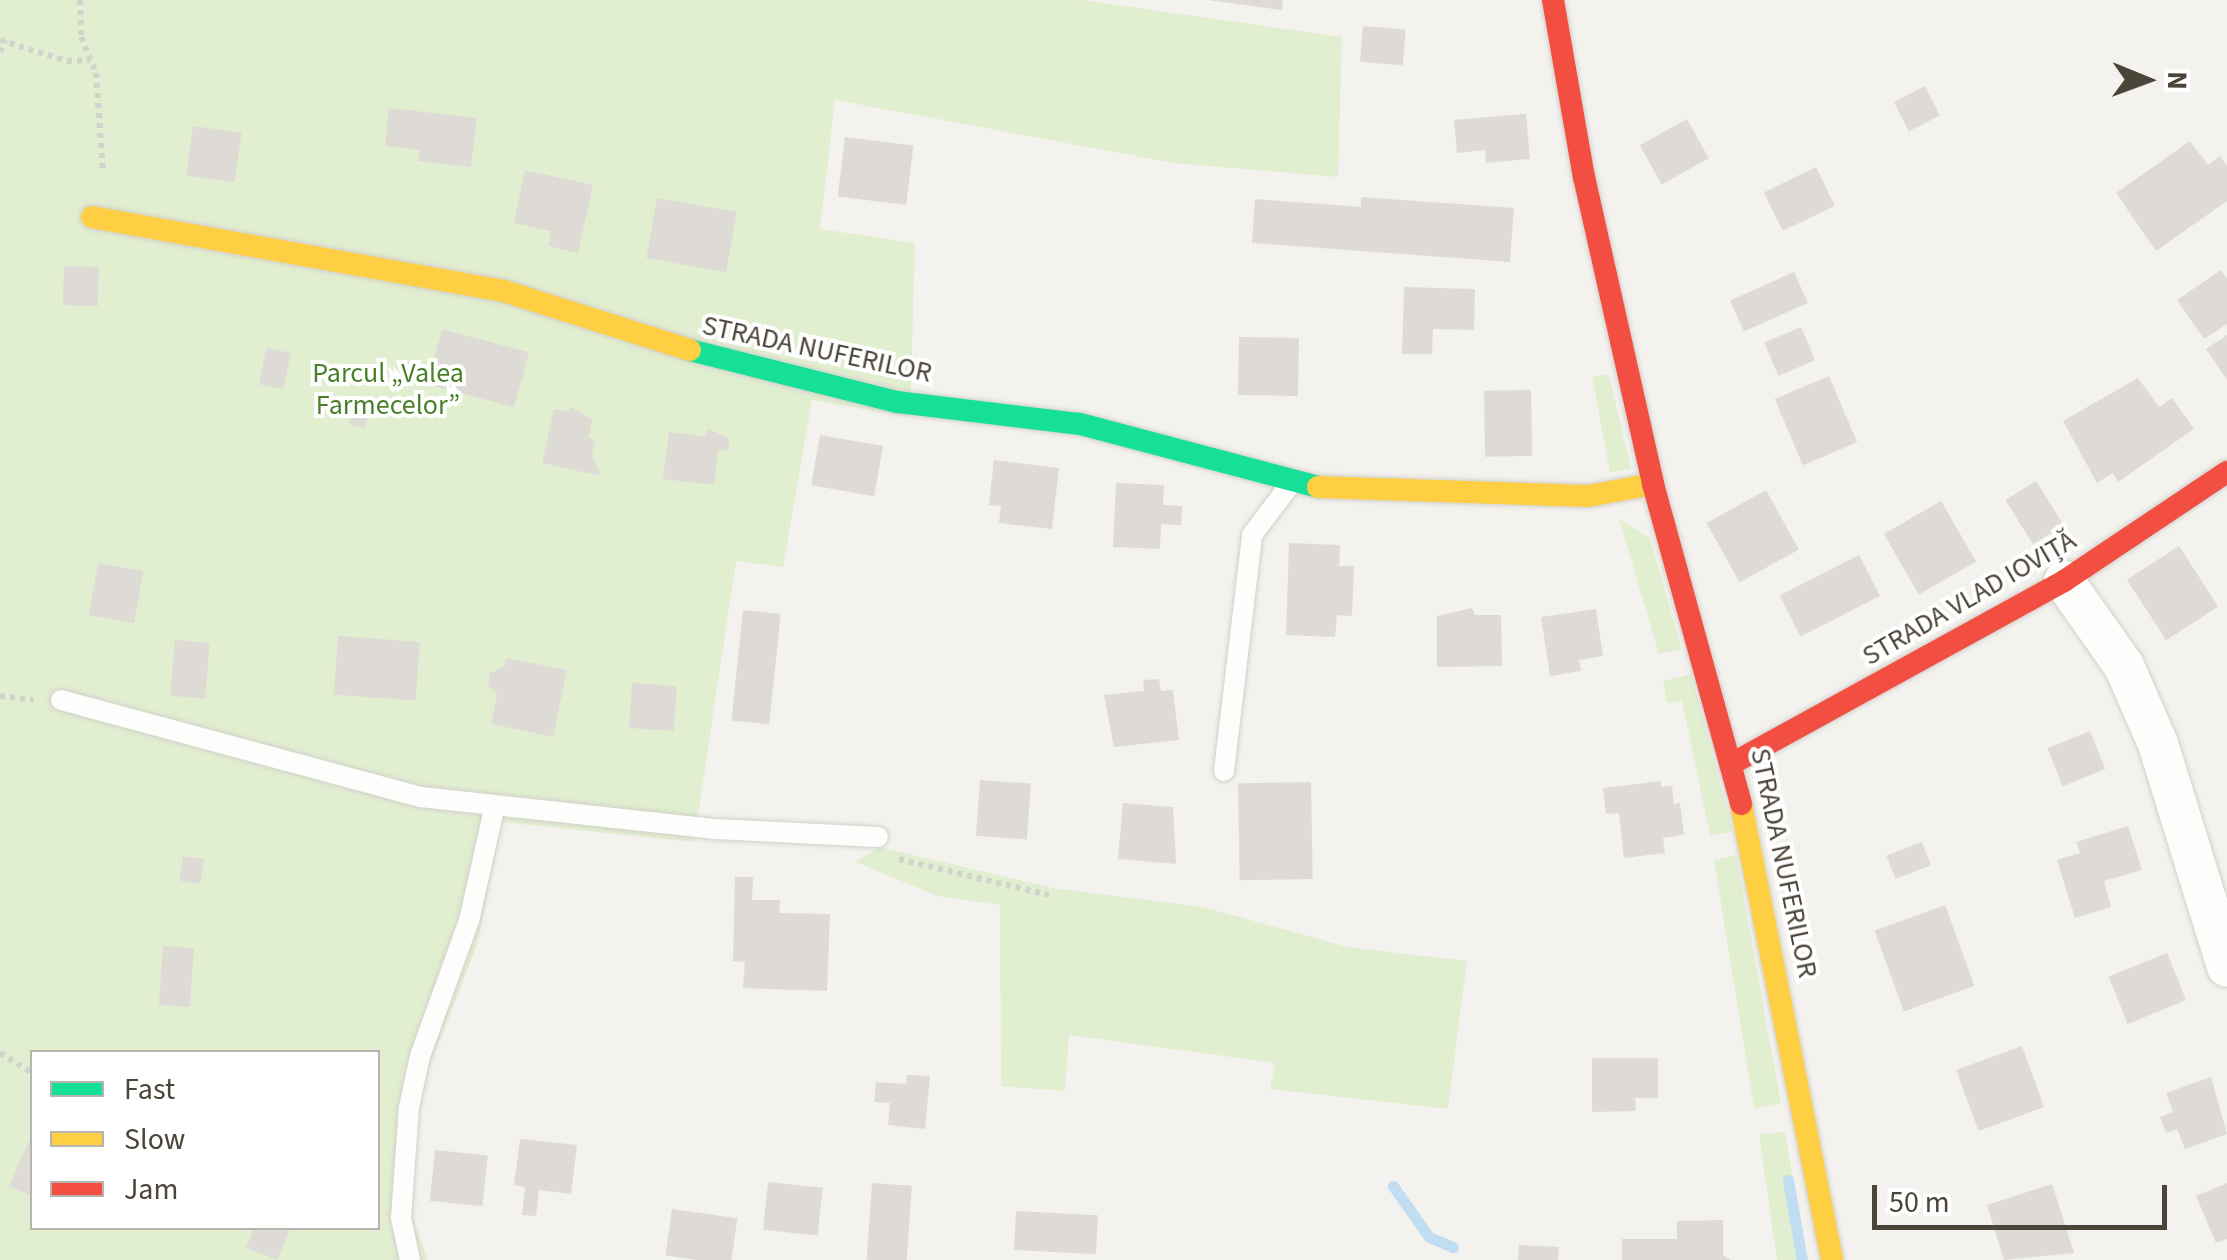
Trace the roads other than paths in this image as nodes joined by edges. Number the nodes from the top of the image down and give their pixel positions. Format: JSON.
{"nodes":[{"id":1,"x":1553,"y":0,"type":"edge"},
{"id":2,"x":92,"y":217,"type":"dead end"},
{"id":3,"x":2227,"y":472,"type":"edge"},
{"id":4,"x":1294,"y":480,"type":"junction"},
{"id":5,"x":1653,"y":484,"type":"junction"},
{"id":6,"x":2064,"y":581,"type":"junction"},
{"id":7,"x":60,"y":700,"type":"dead end"},
{"id":8,"x":1734,"y":763,"type":"junction"},
{"id":9,"x":1224,"y":771,"type":"dead end"},
{"id":10,"x":494,"y":809,"type":"junction"},
{"id":11,"x":878,"y":837,"type":"dead end"},
{"id":12,"x":2227,"y":967,"type":"edge"},
{"id":13,"x":410,"y":1260,"type":"edge"},
{"id":14,"x":1832,"y":1260,"type":"edge"}],
"edges":[{"from":1,"to":5,"type":"street","name":"STRADA NUFERILOR"},
{"from":2,"to":4,"type":"street","name":"STRADA NUFERILOR"},
{"from":3,"to":6,"type":"street","name":"STRADA VLAD IOVIȚĂ"},
{"from":4,"to":5,"type":"street","name":"STRADA NUFERILOR"},
{"from":4,"to":9,"type":"lane"},
{"from":5,"to":8,"type":"street","name":"STRADA NUFERILOR"},
{"from":6,"to":8,"type":"street","name":"STRADA VLAD IOVIȚĂ"},
{"from":6,"to":12,"type":"street"},
{"from":7,"to":10,"type":"lane"},
{"from":8,"to":14,"type":"street","name":"STRADA NUFERILOR"},
{"from":10,"to":11,"type":"lane"},
{"from":10,"to":13,"type":"lane"}]}
